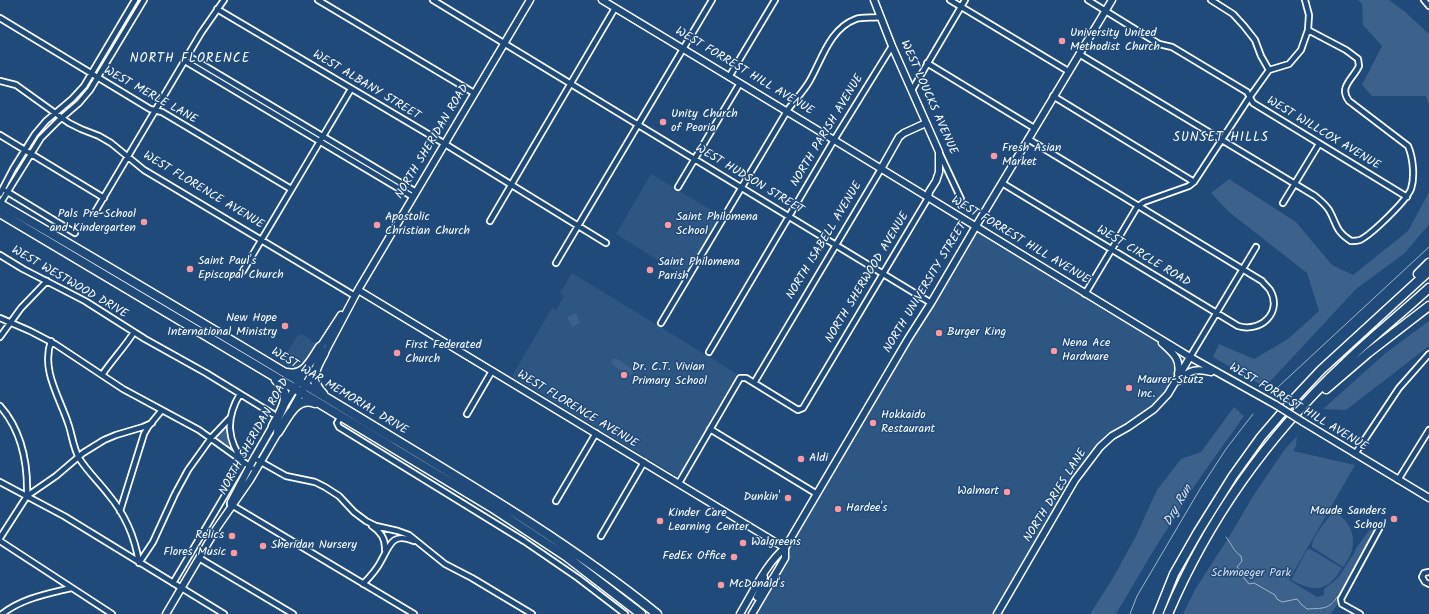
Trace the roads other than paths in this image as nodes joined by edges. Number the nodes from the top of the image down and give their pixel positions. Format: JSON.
{"nodes":[{"id":1,"x":135,"y":0,"type":"edge"},
{"id":2,"x":144,"y":0,"type":"edge"},
{"id":3,"x":224,"y":0,"type":"edge"},
{"id":4,"x":318,"y":0,"type":"edge"},
{"id":5,"x":433,"y":0,"type":"edge"},
{"id":6,"x":530,"y":0,"type":"edge"},
{"id":7,"x":602,"y":0,"type":"edge"},
{"id":8,"x":712,"y":0,"type":"edge"},
{"id":9,"x":775,"y":0,"type":"edge"},
{"id":10,"x":874,"y":0,"type":"edge"},
{"id":11,"x":950,"y":0,"type":"edge"},
{"id":12,"x":965,"y":0,"type":"edge"},
{"id":13,"x":1088,"y":0,"type":"edge"},
{"id":14,"x":1112,"y":0,"type":"edge"},
{"id":15,"x":1211,"y":0,"type":"edge"},
{"id":16,"x":1305,"y":0,"type":"edge"},
{"id":17,"x":1424,"y":0,"type":"edge"},
{"id":18,"x":1429,"y":6,"type":"edge"},
{"id":19,"x":961,"y":7,"type":"junction"},
{"id":20,"x":616,"y":8,"type":"junction"},
{"id":21,"x":217,"y":9,"type":"junction"},
{"id":22,"x":1106,"y":11,"type":"junction"},
{"id":23,"x":880,"y":17,"type":"junction"},
{"id":24,"x":0,"y":18,"type":"edge"},
{"id":25,"x":1308,"y":30,"type":"junction"},
{"id":26,"x":504,"y":43,"type":"junction"},
{"id":27,"x":892,"y":46,"type":"junction"},
{"id":28,"x":683,"y":48,"type":"junction"},
{"id":29,"x":1079,"y":54,"type":"junction"},
{"id":30,"x":186,"y":58,"type":"junction"},
{"id":31,"x":927,"y":63,"type":"junction"},
{"id":32,"x":1269,"y":70,"type":"junction"},
{"id":33,"x":1068,"y":71,"type":"junction"},
{"id":34,"x":91,"y":74,"type":"junction"},
{"id":35,"x":730,"y":77,"type":"junction"},
{"id":36,"x":98,"y":78,"type":"junction"},
{"id":37,"x":0,"y":80,"type":"edge"},
{"id":38,"x":740,"y":83,"type":"junction"},
{"id":39,"x":571,"y":84,"type":"junction"},
{"id":40,"x":351,"y":89,"type":"junction"},
{"id":41,"x":912,"y":90,"type":"junction"},
{"id":42,"x":474,"y":93,"type":"junction"},
{"id":43,"x":1053,"y":96,"type":"junction"},
{"id":44,"x":1249,"y":98,"type":"junction"},
{"id":45,"x":156,"y":111,"type":"junction"},
{"id":46,"x":787,"y":111,"type":"junction"},
{"id":47,"x":55,"y":113,"type":"junction"},
{"id":48,"x":61,"y":118,"type":"junction"},
{"id":49,"x":926,"y":123,"type":"junction"},
{"id":50,"x":638,"y":124,"type":"junction"},
{"id":51,"x":1034,"y":128,"type":"junction"},
{"id":52,"x":0,"y":135,"type":"edge"},
{"id":53,"x":321,"y":139,"type":"junction"},
{"id":54,"x":1028,"y":139,"type":"junction"},
{"id":55,"x":834,"y":140,"type":"junction"},
{"id":56,"x":1221,"y":141,"type":"junction"},
{"id":57,"x":445,"y":144,"type":"junction"},
{"id":58,"x":1319,"y":144,"type":"junction"},
{"id":59,"x":24,"y":150,"type":"junction"},
{"id":60,"x":939,"y":152,"type":"junction"},
{"id":61,"x":31,"y":154,"type":"junction"},
{"id":62,"x":128,"y":157,"type":"junction"},
{"id":63,"x":694,"y":158,"type":"junction"},
{"id":64,"x":881,"y":169,"type":"junction"},
{"id":65,"x":1194,"y":182,"type":"junction"},
{"id":66,"x":1002,"y":183,"type":"junction"},
{"id":67,"x":511,"y":185,"type":"junction"},
{"id":68,"x":1295,"y":185,"type":"junction"},
{"id":69,"x":678,"y":187,"type":"dead end"},
{"id":70,"x":742,"y":187,"type":"junction"},
{"id":71,"x":2,"y":189,"type":"junction"},
{"id":72,"x":291,"y":189,"type":"junction"},
{"id":73,"x":7,"y":192,"type":"junction"},
{"id":74,"x":0,"y":194,"type":"edge"},
{"id":75,"x":414,"y":195,"type":"junction"},
{"id":76,"x":1407,"y":197,"type":"junction"},
{"id":77,"x":104,"y":198,"type":"junction"},
{"id":78,"x":928,"y":198,"type":"junction"},
{"id":79,"x":1282,"y":203,"type":"dead end"},
{"id":80,"x":0,"y":204,"type":"edge"},
{"id":81,"x":961,"y":205,"type":"dead end"},
{"id":82,"x":1137,"y":207,"type":"junction"},
{"id":83,"x":95,"y":212,"type":"dead end"},
{"id":84,"x":0,"y":213,"type":"edge"},
{"id":85,"x":789,"y":216,"type":"junction"},
{"id":86,"x":490,"y":221,"type":"dead end"},
{"id":87,"x":578,"y":226,"type":"junction"},
{"id":88,"x":976,"y":226,"type":"junction"},
{"id":89,"x":75,"y":233,"type":"dead end"},
{"id":90,"x":261,"y":239,"type":"junction"},
{"id":91,"x":606,"y":243,"type":"dead end"},
{"id":92,"x":836,"y":244,"type":"junction"},
{"id":93,"x":1256,"y":247,"type":"dead end"},
{"id":94,"x":1112,"y":250,"type":"junction"},
{"id":95,"x":0,"y":255,"type":"edge"},
{"id":96,"x":556,"y":263,"type":"dead end"},
{"id":97,"x":1429,"y":263,"type":"edge"},
{"id":98,"x":1242,"y":270,"type":"junction"},
{"id":99,"x":243,"y":271,"type":"dead end"},
{"id":100,"x":1429,"y":271,"type":"edge"},
{"id":101,"x":883,"y":273,"type":"junction"},
{"id":102,"x":47,"y":281,"type":"junction"},
{"id":103,"x":1429,"y":288,"type":"edge"},
{"id":104,"x":356,"y":294,"type":"junction"},
{"id":105,"x":1085,"y":294,"type":"junction"},
{"id":106,"x":931,"y":303,"type":"junction"},
{"id":107,"x":1429,"y":306,"type":"edge"},
{"id":108,"x":1216,"y":312,"type":"junction"},
{"id":109,"x":0,"y":318,"type":"edge"},
{"id":110,"x":10,"y":323,"type":"junction"},
{"id":111,"x":661,"y":323,"type":"dead end"},
{"id":112,"x":134,"y":332,"type":"junction"},
{"id":113,"x":1151,"y":333,"type":"junction"},
{"id":114,"x":0,"y":337,"type":"edge"},
{"id":115,"x":51,"y":341,"type":"junction"},
{"id":116,"x":322,"y":350,"type":"junction"},
{"id":117,"x":709,"y":352,"type":"dead end"},
{"id":118,"x":1429,"y":354,"type":"edge"},
{"id":119,"x":1190,"y":357,"type":"junction"},
{"id":120,"x":249,"y":361,"type":"junction"},
{"id":121,"x":267,"y":362,"type":"junction"},
{"id":122,"x":492,"y":371,"type":"junction"},
{"id":123,"x":102,"y":376,"type":"junction"},
{"id":124,"x":1226,"y":378,"type":"junction"},
{"id":125,"x":754,"y":383,"type":"junction"},
{"id":126,"x":1175,"y":384,"type":"junction"},
{"id":127,"x":300,"y":387,"type":"junction"},
{"id":128,"x":1305,"y":387,"type":"junction"},
{"id":129,"x":240,"y":394,"type":"junction"},
{"id":130,"x":0,"y":406,"type":"edge"},
{"id":131,"x":162,"y":410,"type":"junction"},
{"id":132,"x":273,"y":414,"type":"dead end"},
{"id":133,"x":467,"y":414,"type":"dead end"},
{"id":134,"x":341,"y":416,"type":"junction"},
{"id":135,"x":357,"y":417,"type":"junction"},
{"id":136,"x":230,"y":418,"type":"junction"},
{"id":137,"x":152,"y":423,"type":"junction"},
{"id":138,"x":1283,"y":427,"type":"junction"},
{"id":139,"x":275,"y":429,"type":"junction"},
{"id":140,"x":710,"y":429,"type":"junction"},
{"id":141,"x":1429,"y":430,"type":"edge"},
{"id":142,"x":596,"y":433,"type":"junction"},
{"id":143,"x":211,"y":438,"type":"junction"},
{"id":144,"x":1355,"y":454,"type":"junction"},
{"id":145,"x":79,"y":456,"type":"junction"},
{"id":146,"x":254,"y":458,"type":"junction"},
{"id":147,"x":260,"y":462,"type":"junction"},
{"id":148,"x":644,"y":462,"type":"junction"},
{"id":149,"x":247,"y":465,"type":"junction"},
{"id":150,"x":256,"y":470,"type":"junction"},
{"id":151,"x":1398,"y":480,"type":"junction"},
{"id":152,"x":0,"y":482,"type":"edge"},
{"id":153,"x":679,"y":483,"type":"junction"},
{"id":154,"x":817,"y":494,"type":"junction"},
{"id":155,"x":1428,"y":495,"type":"edge"},
{"id":156,"x":28,"y":496,"type":"junction"},
{"id":157,"x":556,"y":501,"type":"dead end"},
{"id":158,"x":231,"y":505,"type":"junction"},
{"id":159,"x":120,"y":510,"type":"junction"},
{"id":160,"x":511,"y":515,"type":"junction"},
{"id":161,"x":364,"y":520,"type":"junction"},
{"id":162,"x":1380,"y":527,"type":"dead end"},
{"id":163,"x":504,"y":528,"type":"junction"},
{"id":164,"x":601,"y":536,"type":"dead end"},
{"id":165,"x":0,"y":540,"type":"edge"},
{"id":166,"x":423,"y":546,"type":"junction"},
{"id":167,"x":785,"y":548,"type":"junction"},
{"id":168,"x":384,"y":553,"type":"junction"},
{"id":169,"x":199,"y":558,"type":"junction"},
{"id":170,"x":139,"y":563,"type":"junction"},
{"id":171,"x":766,"y":572,"type":"junction"},
{"id":172,"x":1429,"y":572,"type":"edge"},
{"id":173,"x":1184,"y":580,"type":"junction"},
{"id":174,"x":173,"y":583,"type":"junction"},
{"id":175,"x":363,"y":584,"type":"junction"},
{"id":176,"x":1429,"y":584,"type":"edge"},
{"id":177,"x":71,"y":588,"type":"junction"},
{"id":178,"x":181,"y":588,"type":"junction"},
{"id":179,"x":745,"y":605,"type":"junction"},
{"id":180,"x":638,"y":612,"type":"edge"},
{"id":181,"x":755,"y":613,"type":"edge"},
{"id":182,"x":2,"y":614,"type":"edge"},
{"id":183,"x":112,"y":614,"type":"edge"},
{"id":184,"x":166,"y":614,"type":"edge"},
{"id":185,"x":224,"y":614,"type":"edge"},
{"id":186,"x":293,"y":614,"type":"edge"},
{"id":187,"x":414,"y":614,"type":"edge"},
{"id":188,"x":532,"y":614,"type":"edge"},
{"id":189,"x":625,"y":614,"type":"edge"},
{"id":190,"x":657,"y":614,"type":"edge"},
{"id":191,"x":740,"y":614,"type":"edge"},
{"id":192,"x":997,"y":614,"type":"edge"},
{"id":193,"x":1158,"y":614,"type":"edge"},
{"id":194,"x":1168,"y":614,"type":"edge"},
{"id":195,"x":1172,"y":614,"type":"edge"},
{"id":196,"x":1360,"y":614,"type":"edge"}],
"edges":[{"from":1,"to":34,"type":"street"},
{"from":2,"to":36,"type":"street"},
{"from":3,"to":21,"type":"street"},
{"from":4,"to":42,"type":"street"},
{"from":5,"to":26,"type":"street","name":"WEST HUDSON STREET"},
{"from":6,"to":26,"type":"main road","name":"NORTH SHERIDAN ROAD"},
{"from":7,"to":20,"type":"main road","name":"WEST FORREST HILL AVENUE"},
{"from":8,"to":28,"type":"street"},
{"from":9,"to":35,"type":"street"},
{"from":10,"to":23,"type":"main road","name":"WEST LOUCKS AVENUE"},
{"from":11,"to":19,"type":"street"},
{"from":12,"to":19,"type":"street"},
{"from":13,"to":22,"type":"street","name":"WEST WILLCOX AVENUE"},
{"from":14,"to":22,"type":"main road","name":"NORTH UNIVERSITY STREET"},
{"from":15,"to":32,"type":"street"},
{"from":16,"to":25,"type":"street"},
{"from":17,"to":18,"type":"street"},
{"from":19,"to":31,"type":"street"},
{"from":19,"to":33,"type":"street"},
{"from":20,"to":28,"type":"main road","name":"WEST FORREST HILL AVENUE"},
{"from":20,"to":39,"type":"street"},
{"from":21,"to":30,"type":"street"},
{"from":21,"to":40,"type":"street","name":"WEST ALBANY STREET"},
{"from":22,"to":29,"type":"main road","name":"NORTH UNIVERSITY STREET"},
{"from":22,"to":44,"type":"street","name":"WEST WILLCOX AVENUE"},
{"from":23,"to":27,"type":"main road","name":"WEST LOUCKS AVENUE"},
{"from":23,"to":46,"type":"street"},
{"from":24,"to":34,"type":"street","name":"WEST MERLE LANE"},
{"from":25,"to":32,"type":"street"},
{"from":25,"to":76,"type":"street"},
{"from":26,"to":39,"type":"street","name":"WEST HUDSON STREET"},
{"from":26,"to":42,"type":"main road","name":"NORTH SHERIDAN ROAD"},
{"from":27,"to":41,"type":"main road","name":"WEST LOUCKS AVENUE"},
{"from":27,"to":55,"type":"street","name":"NORTH PARISH AVENUE"},
{"from":28,"to":35,"type":"main road","name":"WEST FORREST HILL AVENUE"},
{"from":28,"to":50,"type":"street"},
{"from":29,"to":33,"type":"main road","name":"NORTH UNIVERSITY STREET"},
{"from":29,"to":56,"type":"street"},
{"from":30,"to":45,"type":"street"},
{"from":30,"to":53,"type":"street"},
{"from":31,"to":41,"type":"street"},
{"from":31,"to":51,"type":"street"},
{"from":32,"to":44,"type":"street"},
{"from":33,"to":43,"type":"main road","name":"NORTH UNIVERSITY STREET"},
{"from":34,"to":36,"type":"street","name":"WEST MERLE LANE"},
{"from":34,"to":47,"type":"street"},
{"from":35,"to":38,"type":"main road","name":"WEST FORREST HILL AVENUE"},
{"from":36,"to":45,"type":"street","name":"WEST MERLE LANE"},
{"from":36,"to":48,"type":"street"},
{"from":37,"to":47,"type":"street","name":"WEST FLORENCE AVENUE"},
{"from":38,"to":46,"type":"main road","name":"WEST FORREST HILL AVENUE"},
{"from":38,"to":63,"type":"street"},
{"from":39,"to":50,"type":"street","name":"WEST HUDSON STREET"},
{"from":39,"to":67,"type":"street"},
{"from":40,"to":53,"type":"street"},
{"from":40,"to":57,"type":"street","name":"WEST ALBANY STREET"},
{"from":41,"to":49,"type":"main road","name":"WEST LOUCKS AVENUE"},
{"from":42,"to":57,"type":"main road","name":"NORTH SHERIDAN ROAD"},
{"from":43,"to":51,"type":"main road","name":"NORTH UNIVERSITY STREET"},
{"from":43,"to":65,"type":"street"},
{"from":44,"to":56,"type":"street"},
{"from":44,"to":58,"type":"street","name":"WEST WILLCOX AVENUE"},
{"from":45,"to":62,"type":"street"},
{"from":45,"to":72,"type":"street","name":"WEST MERLE LANE"},
{"from":46,"to":55,"type":"main road","name":"WEST FORREST HILL AVENUE"},
{"from":46,"to":70,"type":"street"},
{"from":47,"to":48,"type":"street","name":"WEST FLORENCE AVENUE"},
{"from":47,"to":59,"type":"street"},
{"from":48,"to":61,"type":"street"},
{"from":48,"to":62,"type":"street","name":"WEST FLORENCE AVENUE"},
{"from":49,"to":60,"type":"main road","name":"WEST LOUCKS AVENUE"},
{"from":49,"to":64,"type":"main road","name":"NORTH ISABELL AVENUE"},
{"from":50,"to":63,"type":"street","name":"WEST HUDSON STREET"},
{"from":50,"to":87,"type":"street"},
{"from":51,"to":54,"type":"main road","name":"NORTH UNIVERSITY STREET"},
{"from":52,"to":59,"type":"street"},
{"from":53,"to":72,"type":"street"},
{"from":53,"to":75,"type":"street"},
{"from":54,"to":66,"type":"main road","name":"NORTH UNIVERSITY STREET"},
{"from":54,"to":82,"type":"street"},
{"from":55,"to":64,"type":"main road","name":"WEST FORREST HILL AVENUE"},
{"from":55,"to":85,"type":"street","name":"NORTH PARISH AVENUE"},
{"from":56,"to":65,"type":"street"},
{"from":56,"to":68,"type":"street"},
{"from":57,"to":67,"type":"street","name":"WEST ALBANY STREET"},
{"from":57,"to":75,"type":"main road","name":"NORTH SHERIDAN ROAD"},
{"from":58,"to":68,"type":"street"},
{"from":58,"to":76,"type":"street","name":"WEST WILLCOX AVENUE"},
{"from":59,"to":61,"type":"street"},
{"from":59,"to":71,"type":"street"},
{"from":60,"to":78,"type":"main road","name":"NORTH SHERWOOD AVENUE"},
{"from":60,"to":81,"type":"street","name":"WEST LOUCKS AVENUE"},
{"from":61,"to":73,"type":"street"},
{"from":61,"to":77,"type":"street"},
{"from":62,"to":77,"type":"street"},
{"from":62,"to":90,"type":"street","name":"WEST FLORENCE AVENUE"},
{"from":63,"to":69,"type":"street"},
{"from":63,"to":70,"type":"street","name":"WEST HUDSON STREET"},
{"from":64,"to":78,"type":"main road","name":"WEST FORREST HILL AVENUE"},
{"from":64,"to":92,"type":"street","name":"NORTH ISABELL AVENUE"},
{"from":65,"to":82,"type":"street"},
{"from":66,"to":88,"type":"main road","name":"NORTH UNIVERSITY STREET"},
{"from":66,"to":94,"type":"street","name":"WEST CIRCLE ROAD"},
{"from":67,"to":86,"type":"street"},
{"from":67,"to":87,"type":"street","name":"WEST ALBANY STREET"},
{"from":68,"to":76,"type":"street"},
{"from":68,"to":79,"type":"street"},
{"from":70,"to":85,"type":"street","name":"WEST HUDSON STREET"},
{"from":70,"to":111,"type":"street"},
{"from":71,"to":73,"type":"street"},
{"from":71,"to":74,"type":"street"},
{"from":72,"to":90,"type":"street"},
{"from":73,"to":80,"type":"street"},
{"from":73,"to":89,"type":"street"},
{"from":75,"to":104,"type":"main road","name":"NORTH SHERIDAN ROAD"},
{"from":77,"to":83,"type":"street"},
{"from":78,"to":88,"type":"main road","name":"WEST FORREST HILL AVENUE"},
{"from":78,"to":101,"type":"street","name":"NORTH SHERWOOD AVENUE"},
{"from":80,"to":121,"type":"highway","name":"WEST WAR MEMORIAL DRIVE"},
{"from":82,"to":94,"type":"street"},
{"from":82,"to":98,"type":"street"},
{"from":84,"to":120,"type":"highway","name":"WEST WAR MEMORIAL DRIVE"},
{"from":85,"to":92,"type":"street","name":"WEST HUDSON STREET"},
{"from":85,"to":117,"type":"street","name":"NORTH PARISH AVENUE"},
{"from":87,"to":91,"type":"street","name":"WEST ALBANY STREET"},
{"from":87,"to":96,"type":"street"},
{"from":88,"to":105,"type":"main road","name":"WEST FORREST HILL AVENUE"},
{"from":88,"to":106,"type":"main road","name":"NORTH UNIVERSITY STREET"},
{"from":90,"to":99,"type":"street"},
{"from":90,"to":104,"type":"street","name":"WEST FLORENCE AVENUE"},
{"from":92,"to":101,"type":"street","name":"WEST HUDSON STREET"},
{"from":92,"to":125,"type":"street","name":"NORTH ISABELL AVENUE"},
{"from":93,"to":98,"type":"street","name":"NORTH DRIES LANE"},
{"from":94,"to":105,"type":"street"},
{"from":94,"to":108,"type":"street","name":"WEST CIRCLE ROAD"},
{"from":95,"to":102,"type":"street","name":"WEST WESTWOOD DRIVE"},
{"from":97,"to":128,"type":"highway"},
{"from":98,"to":108,"type":"street","name":"NORTH DRIES LANE"},
{"from":98,"to":108,"type":"street","name":"WEST CIRCLE ROAD"},
{"from":100,"to":128,"type":"highway"},
{"from":101,"to":106,"type":"street","name":"WEST HUDSON STREET"},
{"from":101,"to":125,"type":"street","name":"NORTH SHERWOOD AVENUE"},
{"from":102,"to":110,"type":"street"},
{"from":102,"to":112,"type":"street","name":"WEST WESTWOOD DRIVE"},
{"from":103,"to":138,"type":"highway"},
{"from":104,"to":116,"type":"main road","name":"NORTH SHERIDAN ROAD"},
{"from":104,"to":122,"type":"main road","name":"WEST FLORENCE AVENUE"},
{"from":105,"to":113,"type":"main road","name":"WEST FORREST HILL AVENUE"},
{"from":106,"to":154,"type":"main road","name":"NORTH UNIVERSITY STREET"},
{"from":107,"to":138,"type":"highway"},
{"from":108,"to":119,"type":"street","name":"NORTH DRIES LANE"},
{"from":109,"to":110,"type":"street"},
{"from":110,"to":114,"type":"street"},
{"from":110,"to":115,"type":"street"},
{"from":112,"to":123,"type":"street"},
{"from":112,"to":129,"type":"street","name":"WEST WESTWOOD DRIVE"},
{"from":113,"to":119,"type":"main road","name":"WEST FORREST HILL AVENUE"},
{"from":113,"to":126,"type":"main road"},
{"from":115,"to":123,"type":"street"},
{"from":115,"to":145,"type":"street"},
{"from":116,"to":121,"type":"highway"},
{"from":116,"to":127,"type":"main road","name":"NORTH SHERIDAN ROAD"},
{"from":116,"to":135,"type":"highway"},
{"from":118,"to":144,"type":"street"},
{"from":119,"to":124,"type":"main road","name":"WEST FORREST HILL AVENUE"},
{"from":119,"to":126,"type":"main road","name":"NORTH DRIES LANE"},
{"from":120,"to":127,"type":"highway","name":"WEST WAR MEMORIAL DRIVE"},
{"from":120,"to":139,"type":"highway"},
{"from":121,"to":127,"type":"highway","name":"WEST WAR MEMORIAL DRIVE"},
{"from":122,"to":133,"type":"street"},
{"from":122,"to":142,"type":"main road","name":"WEST FLORENCE AVENUE"},
{"from":123,"to":131,"type":"street"},
{"from":124,"to":126,"type":"main road"},
{"from":124,"to":144,"type":"main road","name":"WEST FORREST HILL AVENUE","bridge":true},
{"from":125,"to":140,"type":"street"},
{"from":126,"to":192,"type":"main road","name":"NORTH DRIES LANE"},
{"from":127,"to":134,"type":"highway","name":"WEST WAR MEMORIAL DRIVE"},
{"from":127,"to":135,"type":"highway","name":"WEST WAR MEMORIAL DRIVE"},
{"from":127,"to":139,"type":"main road","name":"NORTH SHERIDAN ROAD"},
{"from":128,"to":193,"type":"highway"},
{"from":129,"to":132,"type":"street","name":"WEST WESTWOOD DRIVE"},
{"from":129,"to":136,"type":"street"},
{"from":130,"to":156,"type":"street"},
{"from":131,"to":137,"type":"street"},
{"from":131,"to":143,"type":"street"},
{"from":134,"to":139,"type":"highway"},
{"from":134,"to":160,"type":"highway","name":"WEST WAR MEMORIAL DRIVE"},
{"from":134,"to":163,"type":"street"},
{"from":135,"to":160,"type":"highway","name":"WEST WAR MEMORIAL DRIVE"},
{"from":136,"to":143,"type":"street"},
{"from":136,"to":149,"type":"street"},
{"from":137,"to":145,"type":"street"},
{"from":137,"to":159,"type":"street"},
{"from":138,"to":173,"type":"highway"},
{"from":139,"to":146,"type":"main road","name":"NORTH SHERIDAN ROAD"},
{"from":139,"to":147,"type":"main road","name":"NORTH SHERIDAN ROAD"},
{"from":140,"to":153,"type":"street"},
{"from":140,"to":154,"type":"street"},
{"from":141,"to":151,"type":"street"},
{"from":142,"to":148,"type":"main road","name":"WEST FLORENCE AVENUE"},
{"from":142,"to":157,"type":"street"},
{"from":143,"to":149,"type":"street"},
{"from":143,"to":170,"type":"street"},
{"from":144,"to":151,"type":"main road","name":"WEST FORREST HILL AVENUE"},
{"from":145,"to":156,"type":"street"},
{"from":145,"to":159,"type":"street"},
{"from":146,"to":147,"type":"street"},
{"from":146,"to":149,"type":"main road","name":"NORTH SHERIDAN ROAD"},
{"from":147,"to":150,"type":"main road","name":"NORTH SHERIDAN ROAD"},
{"from":147,"to":161,"type":"street"},
{"from":148,"to":153,"type":"main road","name":"WEST FLORENCE AVENUE"},
{"from":148,"to":164,"type":"street"},
{"from":149,"to":150,"type":"street"},
{"from":149,"to":158,"type":"main road","name":"NORTH SHERIDAN ROAD"},
{"from":149,"to":174,"type":"street"},
{"from":150,"to":158,"type":"main road","name":"NORTH SHERIDAN ROAD"},
{"from":151,"to":155,"type":"main road","name":"WEST FORREST HILL AVENUE"},
{"from":152,"to":156,"type":"street"},
{"from":153,"to":167,"type":"main road","name":"WEST FLORENCE AVENUE"},
{"from":154,"to":167,"type":"main road","name":"NORTH UNIVERSITY STREET"},
{"from":156,"to":165,"type":"street"},
{"from":156,"to":170,"type":"street"},
{"from":158,"to":169,"type":"main road","name":"NORTH SHERIDAN ROAD"},
{"from":158,"to":175,"type":"street"},
{"from":159,"to":170,"type":"street"},
{"from":160,"to":163,"type":"street"},
{"from":160,"to":180,"type":"highway","name":"WEST WAR MEMORIAL DRIVE"},
{"from":160,"to":190,"type":"highway","name":"WEST WAR MEMORIAL DRIVE"},
{"from":161,"to":166,"type":"street"},
{"from":161,"to":168,"type":"street"},
{"from":162,"to":196,"type":"street"},
{"from":163,"to":189,"type":"street"},
{"from":165,"to":177,"type":"street"},
{"from":166,"to":168,"type":"street"},
{"from":166,"to":188,"type":"street"},
{"from":167,"to":171,"type":"main road","name":"NORTH UNIVERSITY STREET"},
{"from":167,"to":181,"type":"main road","name":"NORTH UNIVERSITY STREET"},
{"from":168,"to":175,"type":"street"},
{"from":169,"to":178,"type":"main road","name":"NORTH SHERIDAN ROAD"},
{"from":169,"to":186,"type":"street"},
{"from":170,"to":174,"type":"street"},
{"from":171,"to":179,"type":"main road","name":"NORTH UNIVERSITY STREET"},
{"from":171,"to":181,"type":"main road"},
{"from":172,"to":176,"type":"street"},
{"from":173,"to":194,"type":"highway"},
{"from":173,"to":195,"type":"highway"},
{"from":174,"to":178,"type":"street"},
{"from":175,"to":187,"type":"street"},
{"from":177,"to":182,"type":"street"},
{"from":177,"to":183,"type":"street"},
{"from":178,"to":184,"type":"main road","name":"NORTH SHERIDAN ROAD"},
{"from":178,"to":185,"type":"street"},
{"from":179,"to":181,"type":"main road"},
{"from":179,"to":191,"type":"main road","name":"NORTH UNIVERSITY STREET"}]}
